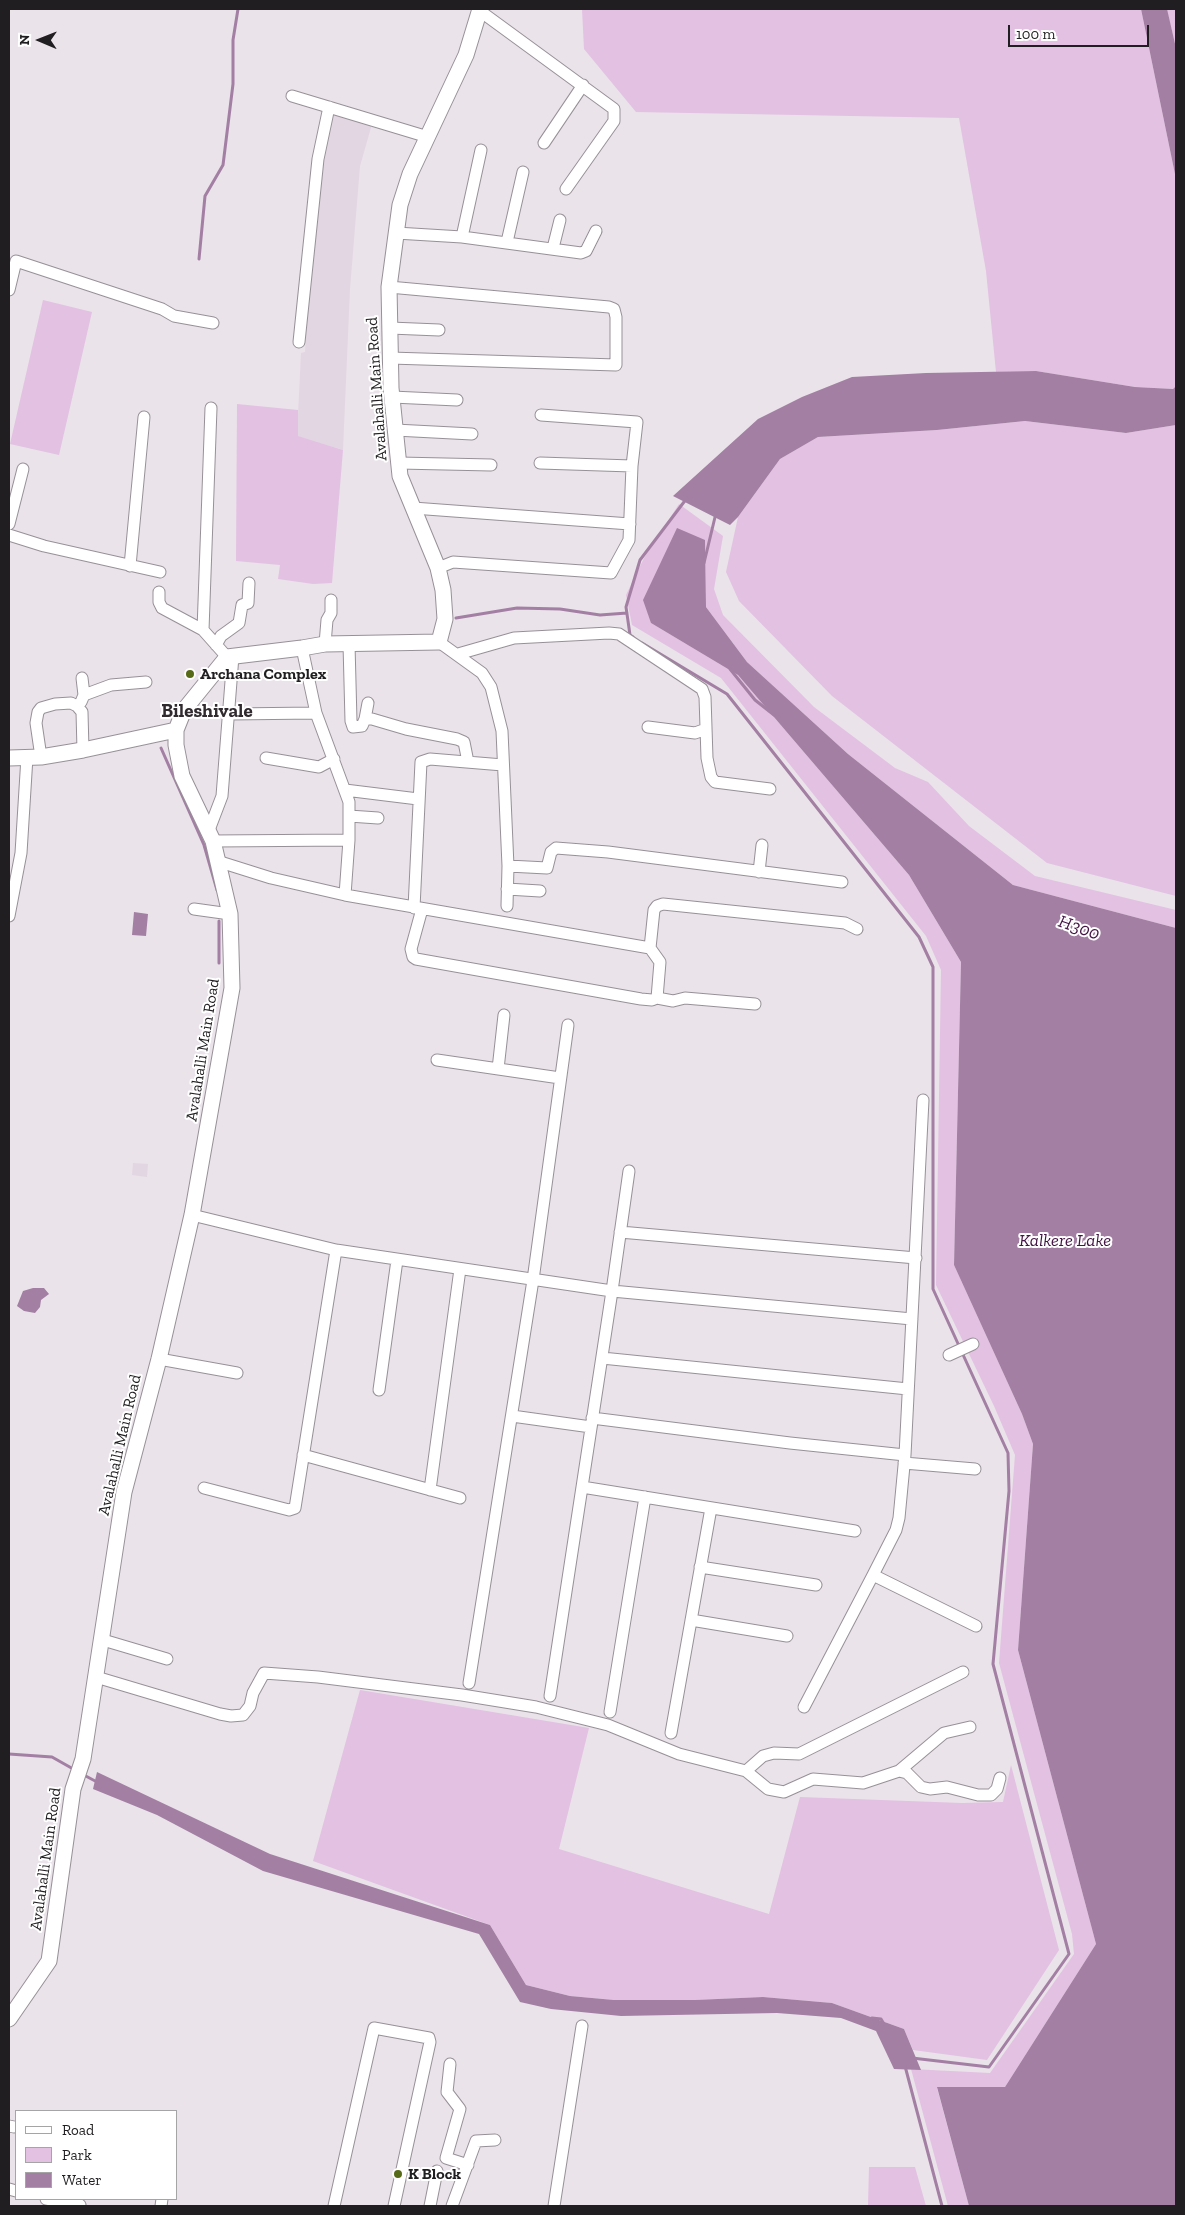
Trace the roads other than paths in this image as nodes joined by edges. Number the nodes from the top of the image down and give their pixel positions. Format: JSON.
{"nodes":[{"id":1,"x":480,"y":10,"type":"edge"},
{"id":2,"x":583,"y":85,"type":"junction"},
{"id":3,"x":292,"y":96,"type":"dead end"},
{"id":4,"x":329,"y":107,"type":"junction"},
{"id":5,"x":428,"y":136,"type":"junction"},
{"id":6,"x":544,"y":144,"type":"dead end"},
{"id":7,"x":481,"y":150,"type":"dead end"},
{"id":8,"x":523,"y":172,"type":"dead end"},
{"id":9,"x":566,"y":189,"type":"dead end"},
{"id":10,"x":560,"y":220,"type":"dead end"},
{"id":11,"x":596,"y":231,"type":"dead end"},
{"id":12,"x":396,"y":233,"type":"junction"},
{"id":13,"x":462,"y":237,"type":"junction"},
{"id":14,"x":507,"y":242,"type":"junction"},
{"id":15,"x":553,"y":248,"type":"junction"},
{"id":16,"x":389,"y":287,"type":"junction"},
{"id":17,"x":9,"y":290,"type":"edge"},
{"id":18,"x":213,"y":323,"type":"dead end"},
{"id":19,"x":390,"y":328,"type":"junction"},
{"id":20,"x":440,"y":330,"type":"dead end"},
{"id":21,"x":299,"y":342,"type":"dead end"},
{"id":22,"x":390,"y":358,"type":"junction"},
{"id":23,"x":392,"y":397,"type":"junction"},
{"id":24,"x":457,"y":400,"type":"dead end"},
{"id":25,"x":211,"y":408,"type":"dead end"},
{"id":26,"x":542,"y":415,"type":"dead end"},
{"id":27,"x":144,"y":417,"type":"dead end"},
{"id":28,"x":395,"y":430,"type":"junction"},
{"id":29,"x":472,"y":434,"type":"dead end"},
{"id":30,"x":398,"y":463,"type":"junction"},
{"id":31,"x":540,"y":463,"type":"dead end"},
{"id":32,"x":491,"y":465,"type":"dead end"},
{"id":33,"x":632,"y":466,"type":"junction"},
{"id":34,"x":24,"y":470,"type":"dead end"},
{"id":35,"x":413,"y":508,"type":"junction"},
{"id":36,"x":9,"y":524,"type":"edge"},
{"id":37,"x":630,"y":524,"type":"junction"},
{"id":38,"x":9,"y":535,"type":"edge"},
{"id":39,"x":130,"y":566,"type":"junction"},
{"id":40,"x":438,"y":568,"type":"junction"},
{"id":41,"x":160,"y":572,"type":"dead end"},
{"id":42,"x":249,"y":583,"type":"dead end"},
{"id":43,"x":159,"y":592,"type":"dead end"},
{"id":44,"x":331,"y":600,"type":"dead end"},
{"id":45,"x":203,"y":630,"type":"junction"},
{"id":46,"x":440,"y":642,"type":"junction"},
{"id":47,"x":325,"y":644,"type":"junction"},
{"id":48,"x":349,"y":644,"type":"junction"},
{"id":49,"x":216,"y":645,"type":"junction"},
{"id":50,"x":302,"y":648,"type":"junction"},
{"id":51,"x":458,"y":654,"type":"junction"},
{"id":52,"x":230,"y":656,"type":"junction"},
{"id":53,"x":82,"y":678,"type":"dead end"},
{"id":54,"x":146,"y":682,"type":"dead end"},
{"id":55,"x":84,"y":695,"type":"junction"},
{"id":56,"x":368,"y":703,"type":"dead end"},
{"id":57,"x":79,"y":708,"type":"junction"},
{"id":58,"x":316,"y":713,"type":"junction"},
{"id":59,"x":230,"y":714,"type":"junction"},
{"id":60,"x":365,"y":719,"type":"junction"},
{"id":61,"x":648,"y":727,"type":"dead end"},
{"id":62,"x":706,"y":729,"type":"junction"},
{"id":63,"x":176,"y":730,"type":"junction"},
{"id":64,"x":83,"y":750,"type":"junction"},
{"id":65,"x":34,"y":757,"type":"junction"},
{"id":66,"x":9,"y":758,"type":"edge"},
{"id":67,"x":266,"y":758,"type":"dead end"},
{"id":68,"x":334,"y":759,"type":"junction"},
{"id":69,"x":468,"y":762,"type":"junction"},
{"id":70,"x":503,"y":765,"type":"junction"},
{"id":71,"x":770,"y":789,"type":"dead end"},
{"id":72,"x":345,"y":790,"type":"junction"},
{"id":73,"x":418,"y":799,"type":"junction"},
{"id":74,"x":349,"y":816,"type":"junction"},
{"id":75,"x":378,"y":818,"type":"dead end"},
{"id":76,"x":211,"y":836,"type":"junction"},
{"id":77,"x":349,"y":840,"type":"junction"},
{"id":78,"x":762,"y":844,"type":"dead end"},
{"id":79,"x":9,"y":853,"type":"edge"},
{"id":80,"x":21,"y":853,"type":"junction"},
{"id":81,"x":217,"y":862,"type":"junction"},
{"id":82,"x":508,"y":866,"type":"junction"},
{"id":83,"x":759,"y":872,"type":"junction"},
{"id":84,"x":842,"y":882,"type":"dead end"},
{"id":85,"x":508,"y":889,"type":"junction"},
{"id":86,"x":540,"y":891,"type":"dead end"},
{"id":87,"x":345,"y":895,"type":"junction"},
{"id":88,"x":507,"y":906,"type":"dead end"},
{"id":89,"x":194,"y":908,"type":"dead end"},
{"id":90,"x":418,"y":908,"type":"junction"},
{"id":91,"x":230,"y":914,"type":"junction"},
{"id":92,"x":9,"y":916,"type":"edge"},
{"id":93,"x":857,"y":929,"type":"dead end"},
{"id":94,"x":650,"y":948,"type":"junction"},
{"id":95,"x":657,"y":998,"type":"junction"},
{"id":96,"x":756,"y":1004,"type":"dead end"},
{"id":97,"x":504,"y":1015,"type":"dead end"},
{"id":98,"x":568,"y":1025,"type":"dead end"},
{"id":99,"x":437,"y":1060,"type":"dead end"},
{"id":100,"x":498,"y":1069,"type":"junction"},
{"id":101,"x":560,"y":1078,"type":"junction"},
{"id":102,"x":923,"y":1100,"type":"dead end"},
{"id":103,"x":629,"y":1171,"type":"dead end"},
{"id":104,"x":192,"y":1215,"type":"junction"},
{"id":105,"x":620,"y":1232,"type":"junction"},
{"id":106,"x":336,"y":1250,"type":"junction"},
{"id":107,"x":916,"y":1258,"type":"junction"},
{"id":108,"x":397,"y":1260,"type":"junction"},
{"id":109,"x":460,"y":1269,"type":"junction"},
{"id":110,"x":533,"y":1280,"type":"junction"},
{"id":111,"x":612,"y":1291,"type":"junction"},
{"id":112,"x":912,"y":1319,"type":"junction"},
{"id":113,"x":602,"y":1358,"type":"junction"},
{"id":114,"x":159,"y":1359,"type":"junction"},
{"id":115,"x":237,"y":1373,"type":"dead end"},
{"id":116,"x":908,"y":1389,"type":"junction"},
{"id":117,"x":379,"y":1390,"type":"dead end"},
{"id":118,"x":512,"y":1416,"type":"junction"},
{"id":119,"x":592,"y":1422,"type":"junction"},
{"id":120,"x":303,"y":1456,"type":"junction"},
{"id":121,"x":904,"y":1459,"type":"junction"},
{"id":122,"x":975,"y":1469,"type":"dead end"},
{"id":123,"x":582,"y":1487,"type":"junction"},
{"id":124,"x":204,"y":1488,"type":"dead end"},
{"id":125,"x":430,"y":1490,"type":"junction"},
{"id":126,"x":645,"y":1497,"type":"junction"},
{"id":127,"x":460,"y":1498,"type":"dead end"},
{"id":128,"x":711,"y":1508,"type":"junction"},
{"id":129,"x":855,"y":1531,"type":"dead end"},
{"id":130,"x":700,"y":1567,"type":"junction"},
{"id":131,"x":873,"y":1575,"type":"junction"},
{"id":132,"x":816,"y":1585,"type":"dead end"},
{"id":133,"x":691,"y":1620,"type":"junction"},
{"id":134,"x":976,"y":1626,"type":"dead end"},
{"id":135,"x":787,"y":1636,"type":"dead end"},
{"id":136,"x":103,"y":1640,"type":"junction"},
{"id":137,"x":167,"y":1658,"type":"dead end"},
{"id":138,"x":963,"y":1672,"type":"dead end"},
{"id":139,"x":96,"y":1677,"type":"junction"},
{"id":140,"x":470,"y":1683,"type":"dead end"},
{"id":141,"x":550,"y":1696,"type":"dead end"},
{"id":142,"x":804,"y":1707,"type":"dead end"},
{"id":143,"x":610,"y":1712,"type":"dead end"},
{"id":144,"x":970,"y":1727,"type":"dead end"},
{"id":145,"x":671,"y":1733,"type":"dead end"},
{"id":146,"x":899,"y":1770,"type":"junction"},
{"id":147,"x":746,"y":1771,"type":"junction"},
{"id":148,"x":1000,"y":1778,"type":"dead end"},
{"id":149,"x":9,"y":2019,"type":"edge"},
{"id":150,"x":582,"y":2026,"type":"dead end"},
{"id":151,"x":450,"y":2064,"type":"dead end"},
{"id":152,"x":495,"y":2140,"type":"dead end"},
{"id":153,"x":468,"y":2165,"type":"junction"},
{"id":154,"x":437,"y":2172,"type":"dead end"},
{"id":155,"x":52,"y":2200,"type":"edge"},
{"id":156,"x":80,"y":2205,"type":"edge"},
{"id":157,"x":334,"y":2206,"type":"edge"},
{"id":158,"x":394,"y":2206,"type":"edge"},
{"id":159,"x":430,"y":2206,"type":"edge"},
{"id":160,"x":452,"y":2206,"type":"edge"},
{"id":161,"x":554,"y":2206,"type":"edge"}],
"edges":[{"from":1,"to":2,"type":"street"},
{"from":1,"to":5,"type":"main road","name":"Avalahalli Main Road"},
{"from":2,"to":6,"type":"street"},
{"from":2,"to":9,"type":"street"},
{"from":3,"to":4,"type":"street"},
{"from":4,"to":5,"type":"street"},
{"from":4,"to":21,"type":"street"},
{"from":5,"to":12,"type":"main road","name":"Avalahalli Main Road"},
{"from":7,"to":13,"type":"street"},
{"from":8,"to":14,"type":"street"},
{"from":10,"to":15,"type":"street"},
{"from":11,"to":15,"type":"street"},
{"from":12,"to":13,"type":"street"},
{"from":12,"to":16,"type":"main road","name":"Avalahalli Main Road"},
{"from":13,"to":14,"type":"street"},
{"from":14,"to":15,"type":"street"},
{"from":16,"to":19,"type":"main road","name":"Avalahalli Main Road"},
{"from":16,"to":22,"type":"street"},
{"from":17,"to":18,"type":"street"},
{"from":19,"to":20,"type":"street"},
{"from":19,"to":22,"type":"main road","name":"Avalahalli Main Road"},
{"from":22,"to":23,"type":"main road","name":"Avalahalli Main Road"},
{"from":23,"to":24,"type":"street"},
{"from":23,"to":28,"type":"main road","name":"Avalahalli Main Road"},
{"from":25,"to":45,"type":"street"},
{"from":26,"to":33,"type":"street"},
{"from":27,"to":39,"type":"street"},
{"from":28,"to":29,"type":"street"},
{"from":28,"to":30,"type":"main road","name":"Avalahalli Main Road"},
{"from":30,"to":32,"type":"street"},
{"from":30,"to":35,"type":"main road","name":"Avalahalli Main Road"},
{"from":31,"to":33,"type":"street"},
{"from":33,"to":37,"type":"street"},
{"from":34,"to":36,"type":"street"},
{"from":35,"to":37,"type":"street"},
{"from":35,"to":40,"type":"main road","name":"Avalahalli Main Road"},
{"from":37,"to":40,"type":"street"},
{"from":38,"to":39,"type":"street"},
{"from":39,"to":41,"type":"street"},
{"from":40,"to":46,"type":"main road","name":"Avalahalli Main Road"},
{"from":42,"to":49,"type":"street"},
{"from":43,"to":45,"type":"street"},
{"from":44,"to":47,"type":"street"},
{"from":45,"to":49,"type":"street"},
{"from":46,"to":48,"type":"main road"},
{"from":46,"to":51,"type":"street"},
{"from":47,"to":48,"type":"main road"},
{"from":47,"to":50,"type":"main road"},
{"from":48,"to":60,"type":"street"},
{"from":49,"to":52,"type":"street"},
{"from":50,"to":52,"type":"main road"},
{"from":50,"to":58,"type":"street"},
{"from":51,"to":62,"type":"street"},
{"from":51,"to":70,"type":"street"},
{"from":52,"to":59,"type":"street"},
{"from":52,"to":63,"type":"main road","name":"Avalahalli Main Road"},
{"from":53,"to":55,"type":"street"},
{"from":54,"to":55,"type":"street"},
{"from":55,"to":57,"type":"street"},
{"from":56,"to":60,"type":"street"},
{"from":57,"to":64,"type":"street"},
{"from":57,"to":65,"type":"street"},
{"from":58,"to":59,"type":"street"},
{"from":58,"to":68,"type":"street"},
{"from":59,"to":76,"type":"street"},
{"from":60,"to":69,"type":"street"},
{"from":61,"to":62,"type":"street"},
{"from":62,"to":71,"type":"street"},
{"from":63,"to":64,"type":"main road"},
{"from":63,"to":76,"type":"main road","name":"Avalahalli Main Road"},
{"from":64,"to":65,"type":"main road"},
{"from":65,"to":66,"type":"main road"},
{"from":65,"to":80,"type":"street"},
{"from":67,"to":68,"type":"street"},
{"from":68,"to":72,"type":"street"},
{"from":69,"to":70,"type":"street"},
{"from":69,"to":73,"type":"street"},
{"from":70,"to":82,"type":"street"},
{"from":72,"to":73,"type":"street"},
{"from":72,"to":74,"type":"street"},
{"from":73,"to":90,"type":"street"},
{"from":74,"to":75,"type":"street"},
{"from":74,"to":77,"type":"street"},
{"from":76,"to":77,"type":"street"},
{"from":76,"to":81,"type":"main road","name":"Avalahalli Main Road"},
{"from":77,"to":87,"type":"street"},
{"from":78,"to":83,"type":"street"},
{"from":79,"to":80,"type":"street"},
{"from":80,"to":92,"type":"street"},
{"from":81,"to":87,"type":"street"},
{"from":81,"to":91,"type":"main road","name":"Avalahalli Main Road"},
{"from":82,"to":83,"type":"street"},
{"from":82,"to":85,"type":"street"},
{"from":83,"to":84,"type":"street"},
{"from":85,"to":86,"type":"street"},
{"from":85,"to":88,"type":"street"},
{"from":87,"to":90,"type":"street"},
{"from":89,"to":91,"type":"street"},
{"from":90,"to":94,"type":"street"},
{"from":90,"to":95,"type":"street"},
{"from":91,"to":104,"type":"main road","name":"Avalahalli Main Road"},
{"from":93,"to":94,"type":"street"},
{"from":94,"to":95,"type":"street"},
{"from":95,"to":96,"type":"street"},
{"from":97,"to":100,"type":"street"},
{"from":98,"to":101,"type":"street"},
{"from":99,"to":100,"type":"street"},
{"from":100,"to":101,"type":"street"},
{"from":101,"to":110,"type":"street"},
{"from":102,"to":107,"type":"street"},
{"from":103,"to":105,"type":"street"},
{"from":104,"to":106,"type":"street"},
{"from":104,"to":114,"type":"main road","name":"Avalahalli Main Road"},
{"from":105,"to":107,"type":"street"},
{"from":105,"to":111,"type":"street"},
{"from":106,"to":108,"type":"street"},
{"from":106,"to":120,"type":"street"},
{"from":107,"to":112,"type":"street"},
{"from":108,"to":109,"type":"street"},
{"from":108,"to":117,"type":"street"},
{"from":109,"to":110,"type":"street"},
{"from":109,"to":125,"type":"street"},
{"from":110,"to":111,"type":"street"},
{"from":110,"to":118,"type":"street"},
{"from":111,"to":112,"type":"street"},
{"from":111,"to":113,"type":"street"},
{"from":112,"to":116,"type":"street"},
{"from":113,"to":116,"type":"street"},
{"from":113,"to":119,"type":"street"},
{"from":114,"to":115,"type":"street"},
{"from":114,"to":136,"type":"main road","name":"Avalahalli Main Road"},
{"from":116,"to":121,"type":"street"},
{"from":118,"to":119,"type":"street"},
{"from":118,"to":140,"type":"street"},
{"from":119,"to":121,"type":"street"},
{"from":119,"to":123,"type":"street"},
{"from":120,"to":124,"type":"street"},
{"from":120,"to":125,"type":"street"},
{"from":121,"to":122,"type":"street"},
{"from":121,"to":131,"type":"street"},
{"from":123,"to":126,"type":"street"},
{"from":123,"to":141,"type":"street"},
{"from":125,"to":127,"type":"street"},
{"from":126,"to":128,"type":"street"},
{"from":126,"to":143,"type":"street"},
{"from":128,"to":129,"type":"street"},
{"from":128,"to":130,"type":"street"},
{"from":130,"to":132,"type":"street"},
{"from":130,"to":133,"type":"street"},
{"from":131,"to":134,"type":"street"},
{"from":131,"to":142,"type":"street"},
{"from":133,"to":135,"type":"street"},
{"from":133,"to":145,"type":"street"},
{"from":136,"to":137,"type":"street"},
{"from":136,"to":139,"type":"main road","name":"Avalahalli Main Road"},
{"from":138,"to":147,"type":"street"},
{"from":139,"to":147,"type":"street"},
{"from":139,"to":149,"type":"main road","name":"Avalahalli Main Road"},
{"from":144,"to":146,"type":"street"},
{"from":146,"to":147,"type":"street"},
{"from":146,"to":148,"type":"street"},
{"from":150,"to":161,"type":"street"},
{"from":151,"to":153,"type":"street"},
{"from":152,"to":153,"type":"street"},
{"from":153,"to":160,"type":"street"},
{"from":154,"to":159,"type":"street"},
{"from":155,"to":156,"type":"street"},
{"from":157,"to":158,"type":"street"}]}
